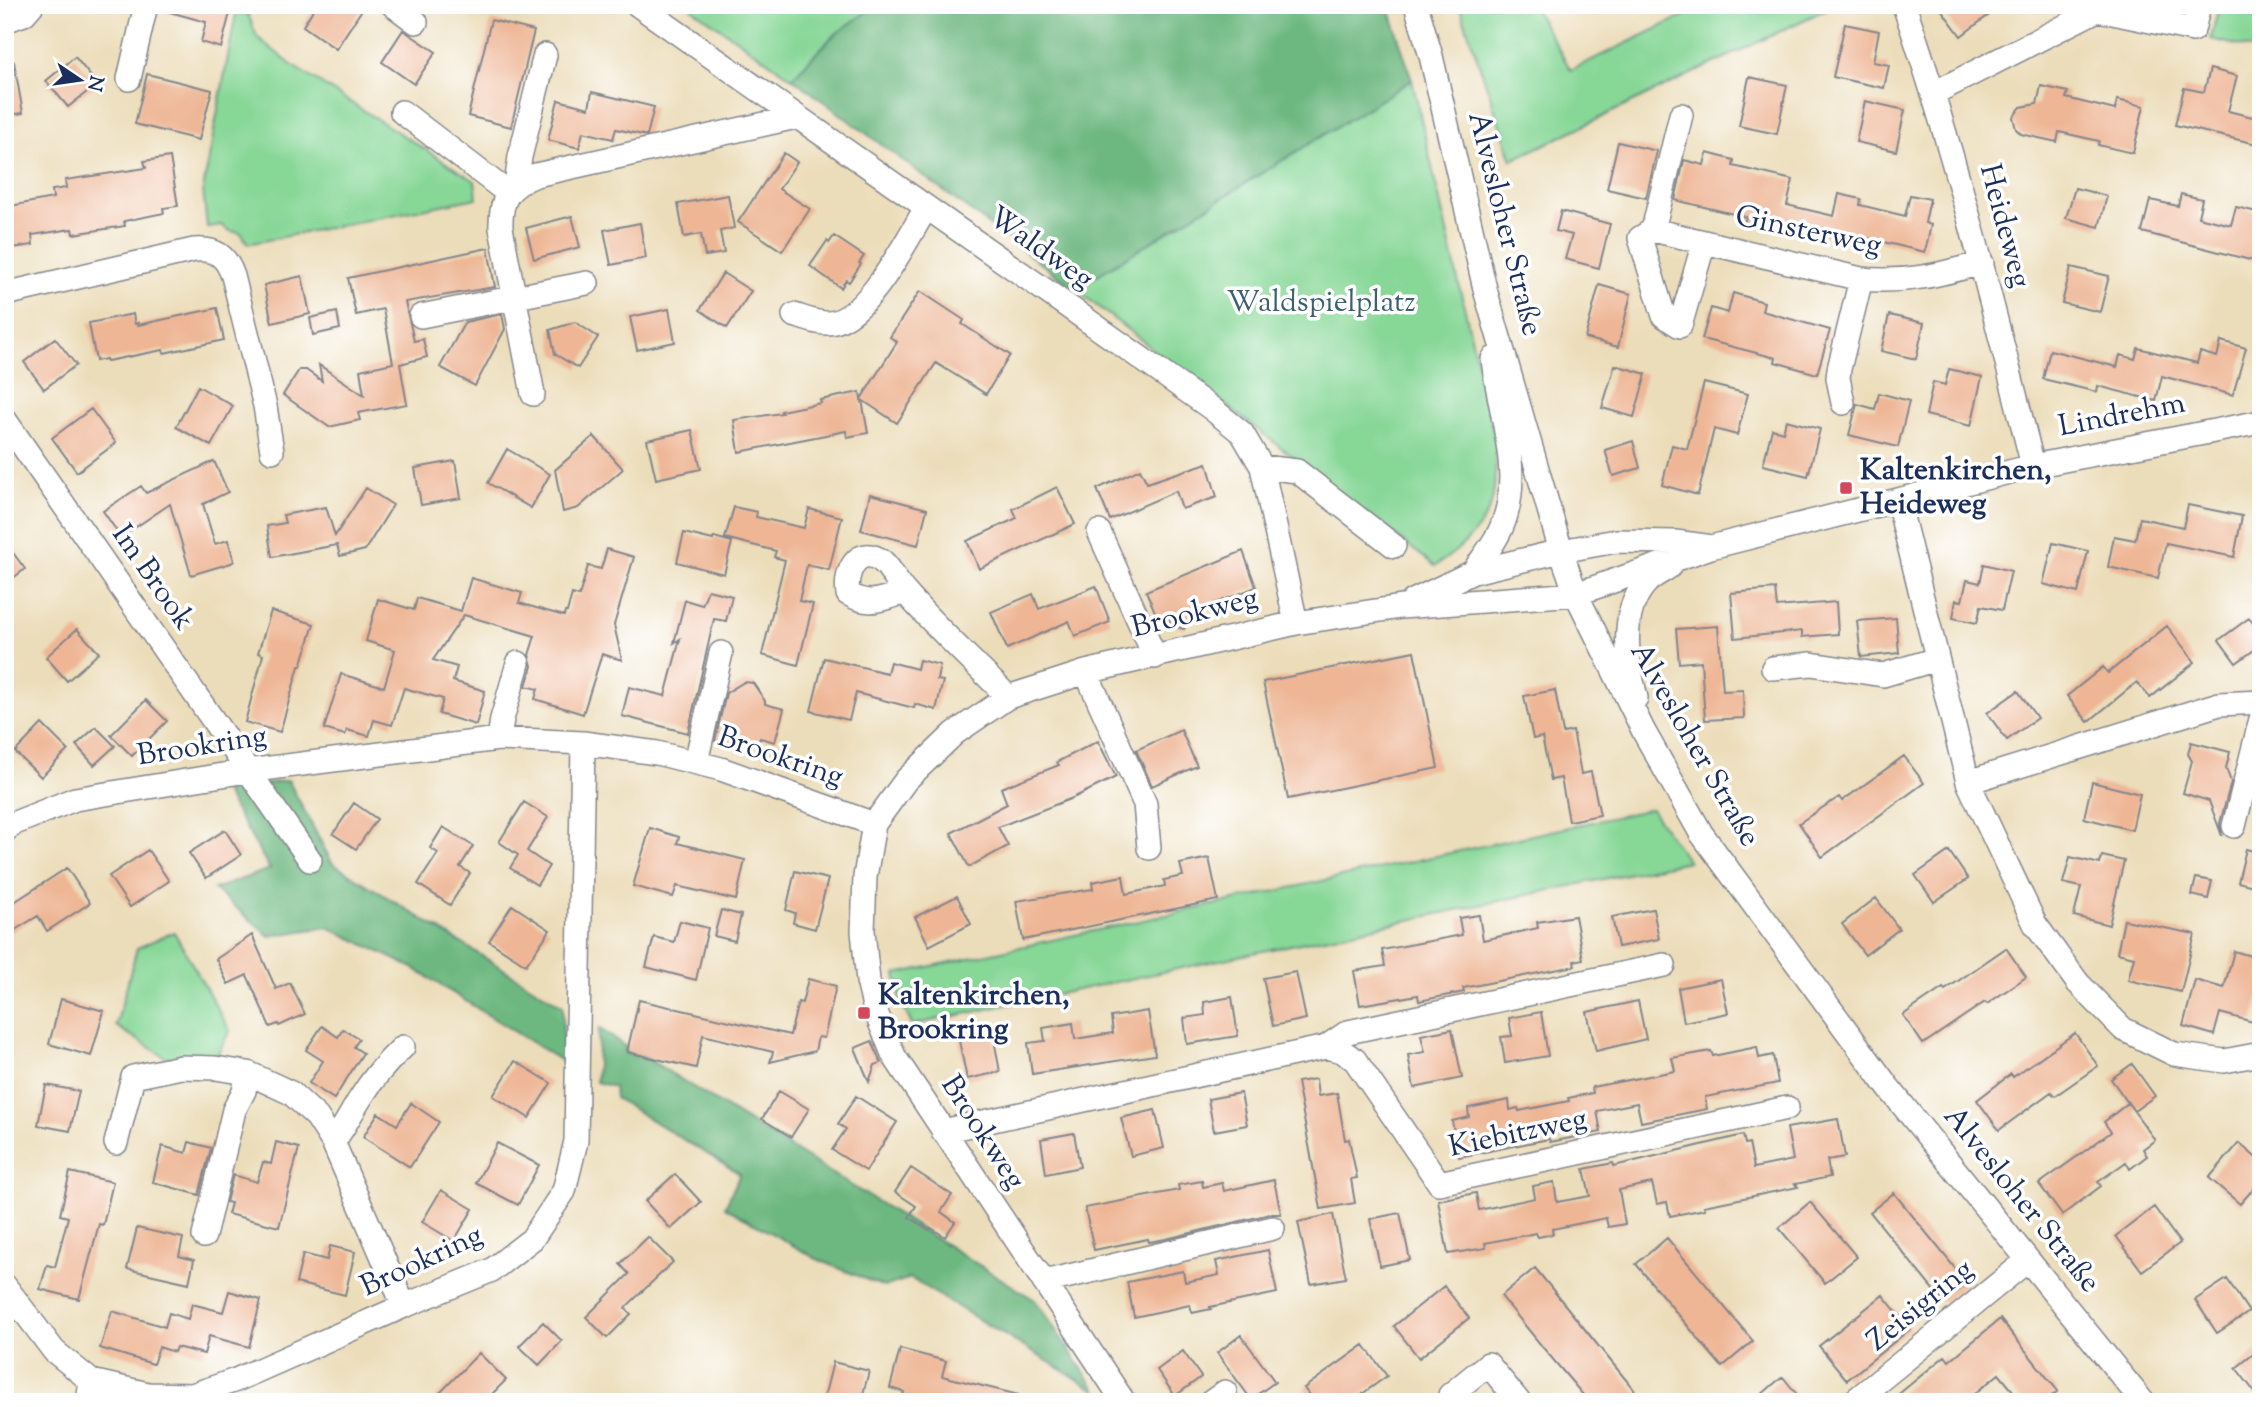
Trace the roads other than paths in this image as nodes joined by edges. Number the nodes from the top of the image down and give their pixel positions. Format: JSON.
{"nodes":[{"id":1,"x":32,"y":5,"type":"edge"},
{"id":2,"x":146,"y":5,"type":"edge"},
{"id":3,"x":393,"y":5,"type":"edge"},
{"id":4,"x":638,"y":5,"type":"edge"},
{"id":5,"x":1416,"y":5,"type":"edge"},
{"id":6,"x":1904,"y":5,"type":"edge"},
{"id":7,"x":2199,"y":5,"type":"edge"},
{"id":8,"x":2103,"y":7,"type":"edge"},
{"id":9,"x":5,"y":21,"type":"edge"},
{"id":10,"x":416,"y":22,"type":"dead end"},
{"id":11,"x":545,"y":55,"type":"dead end"},
{"id":12,"x":129,"y":79,"type":"dead end"},
{"id":13,"x":1934,"y":93,"type":"junction"},
{"id":14,"x":402,"y":113,"type":"dead end"},
{"id":15,"x":1681,"y":115,"type":"dead end"},
{"id":16,"x":796,"y":117,"type":"junction"},
{"id":17,"x":512,"y":189,"type":"junction"},
{"id":18,"x":926,"y":208,"type":"junction"},
{"id":19,"x":1653,"y":230,"type":"junction"},
{"id":20,"x":1704,"y":242,"type":"junction"},
{"id":21,"x":1982,"y":263,"type":"junction"},
{"id":22,"x":1861,"y":279,"type":"junction"},
{"id":23,"x":587,"y":283,"type":"dead end"},
{"id":24,"x":1486,"y":293,"type":"junction"},
{"id":25,"x":5,"y":294,"type":"edge"},
{"id":26,"x":514,"y":297,"type":"junction"},
{"id":27,"x":794,"y":315,"type":"dead end"},
{"id":28,"x":421,"y":316,"type":"dead end"},
{"id":29,"x":533,"y":394,"type":"dead end"},
{"id":30,"x":1843,"y":402,"type":"dead end"},
{"id":31,"x":5,"y":420,"type":"edge"},
{"id":32,"x":2261,"y":422,"type":"edge"},
{"id":33,"x":12,"y":445,"type":"edge"},
{"id":34,"x":272,"y":451,"type":"dead end"},
{"id":35,"x":2033,"y":466,"type":"junction"},
{"id":36,"x":1262,"y":467,"type":"junction"},
{"id":37,"x":1898,"y":501,"type":"junction"},
{"id":38,"x":1099,"y":532,"type":"dead end"},
{"id":39,"x":1394,"y":546,"type":"dead end"},
{"id":40,"x":1702,"y":550,"type":"junction"},
{"id":41,"x":1561,"y":551,"type":"junction"},
{"id":42,"x":1473,"y":572,"type":"junction"},
{"id":43,"x":905,"y":593,"type":"dead end"},
{"id":44,"x":1576,"y":594,"type":"junction"},
{"id":45,"x":1401,"y":607,"type":"junction"},
{"id":46,"x":1296,"y":623,"type":"junction"},
{"id":47,"x":722,"y":653,"type":"dead end"},
{"id":48,"x":1155,"y":657,"type":"junction"},
{"id":49,"x":1937,"y":659,"type":"junction"},
{"id":50,"x":519,"y":663,"type":"dead end"},
{"id":51,"x":1773,"y":668,"type":"dead end"},
{"id":52,"x":1086,"y":673,"type":"junction"},
{"id":53,"x":1008,"y":697,"type":"junction"},
{"id":54,"x":2261,"y":702,"type":"edge"},
{"id":55,"x":2261,"y":719,"type":"edge"},
{"id":56,"x":1644,"y":732,"type":"junction"},
{"id":57,"x":499,"y":739,"type":"junction"},
{"id":58,"x":583,"y":743,"type":"junction"},
{"id":59,"x":696,"y":762,"type":"junction"},
{"id":60,"x":247,"y":771,"type":"junction"},
{"id":61,"x":1968,"y":782,"type":"junction"},
{"id":62,"x":874,"y":824,"type":"junction"},
{"id":63,"x":2234,"y":826,"type":"dead end"},
{"id":64,"x":5,"y":830,"type":"edge"},
{"id":65,"x":1149,"y":848,"type":"dead end"},
{"id":66,"x":310,"y":860,"type":"dead end"},
{"id":67,"x":1664,"y":965,"type":"dead end"},
{"id":68,"x":403,"y":1047,"type":"dead end"},
{"id":69,"x":1325,"y":1047,"type":"junction"},
{"id":70,"x":2261,"y":1054,"type":"edge"},
{"id":71,"x":248,"y":1073,"type":"junction"},
{"id":72,"x":1787,"y":1108,"type":"dead end"},
{"id":73,"x":943,"y":1131,"type":"junction"},
{"id":74,"x":333,"y":1142,"type":"junction"},
{"id":75,"x":116,"y":1143,"type":"dead end"},
{"id":76,"x":1273,"y":1228,"type":"dead end"},
{"id":77,"x":204,"y":1236,"type":"dead end"},
{"id":78,"x":2028,"y":1260,"type":"junction"},
{"id":79,"x":1044,"y":1282,"type":"junction"},
{"id":80,"x":5,"y":1286,"type":"edge"},
{"id":81,"x":404,"y":1306,"type":"junction"},
{"id":82,"x":90,"y":1391,"type":"edge"},
{"id":83,"x":1514,"y":1400,"type":"edge"},
{"id":84,"x":1124,"y":1402,"type":"edge"},
{"id":85,"x":1455,"y":1402,"type":"edge"},
{"id":86,"x":1853,"y":1402,"type":"edge"},
{"id":87,"x":2143,"y":1402,"type":"edge"}],
"edges":[{"from":1,"to":9,"type":"street"},
{"from":2,"to":12,"type":"street"},
{"from":3,"to":10,"type":"street"},
{"from":4,"to":16,"type":"street","name":"Waldweg"},
{"from":5,"to":24,"type":"street","name":"Alvesloher Straße"},
{"from":6,"to":13,"type":"street","name":"Heideweg"},
{"from":7,"to":8,"type":"street"},
{"from":8,"to":13,"type":"street"},
{"from":11,"to":17,"type":"street"},
{"from":13,"to":21,"type":"street","name":"Heideweg"},
{"from":14,"to":17,"type":"street"},
{"from":15,"to":19,"type":"street"},
{"from":16,"to":17,"type":"street"},
{"from":16,"to":18,"type":"street","name":"Waldweg"},
{"from":17,"to":26,"type":"street"},
{"from":18,"to":27,"type":"street"},
{"from":18,"to":36,"type":"street","name":"Waldweg"},
{"from":19,"to":20,"type":"street","name":"Ginsterweg"},
{"from":19,"to":20,"type":"street","name":"Ginsterweg"},
{"from":20,"to":22,"type":"street","name":"Ginsterweg"},
{"from":21,"to":22,"type":"street","name":"Ginsterweg"},
{"from":21,"to":35,"type":"street","name":"Heideweg"},
{"from":22,"to":30,"type":"street"},
{"from":23,"to":26,"type":"street"},
{"from":24,"to":41,"type":"street","name":"Alvesloher Straße"},
{"from":24,"to":42,"type":"street"},
{"from":25,"to":34,"type":"street"},
{"from":26,"to":28,"type":"street"},
{"from":26,"to":29,"type":"street"},
{"from":31,"to":33,"type":"street","name":"Im Brook"},
{"from":32,"to":35,"type":"street","name":"Lindrehm"},
{"from":33,"to":60,"type":"street","name":"Im Brook"},
{"from":35,"to":37,"type":"street","name":"Lindrehm"},
{"from":36,"to":39,"type":"street"},
{"from":36,"to":46,"type":"street","name":"Waldweg"},
{"from":37,"to":40,"type":"street","name":"Lindrehm"},
{"from":37,"to":49,"type":"street"},
{"from":38,"to":48,"type":"street"},
{"from":40,"to":41,"type":"street","name":"Lindrehm"},
{"from":40,"to":44,"type":"street","name":"Lindrehm"},
{"from":40,"to":56,"type":"street"},
{"from":41,"to":42,"type":"street","name":"Brookweg"},
{"from":41,"to":44,"type":"street","name":"Alvesloher Straße"},
{"from":42,"to":45,"type":"street","name":"Brookweg"},
{"from":43,"to":53,"type":"street"},
{"from":44,"to":45,"type":"street","name":"Brookweg"},
{"from":44,"to":56,"type":"street","name":"Alvesloher Straße"},
{"from":45,"to":46,"type":"street","name":"Brookweg"},
{"from":46,"to":48,"type":"street","name":"Brookweg"},
{"from":47,"to":59,"type":"street"},
{"from":48,"to":52,"type":"street","name":"Brookweg"},
{"from":49,"to":51,"type":"street"},
{"from":49,"to":61,"type":"street"},
{"from":50,"to":57,"type":"street"},
{"from":52,"to":53,"type":"street","name":"Brookweg"},
{"from":52,"to":65,"type":"street"},
{"from":53,"to":62,"type":"street","name":"Brookweg"},
{"from":54,"to":61,"type":"street"},
{"from":55,"to":63,"type":"street"},
{"from":56,"to":78,"type":"street","name":"Alvesloher Straße"},
{"from":57,"to":58,"type":"street","name":"Brookring"},
{"from":57,"to":60,"type":"street","name":"Brookring"},
{"from":58,"to":59,"type":"street","name":"Brookring"},
{"from":58,"to":81,"type":"street","name":"Brookring"},
{"from":59,"to":62,"type":"street","name":"Brookring"},
{"from":60,"to":64,"type":"street","name":"Brookring"},
{"from":60,"to":66,"type":"street","name":"Im Brook"},
{"from":61,"to":70,"type":"street"},
{"from":62,"to":73,"type":"street","name":"Brookweg"},
{"from":67,"to":69,"type":"street"},
{"from":68,"to":74,"type":"street"},
{"from":69,"to":72,"type":"street","name":"Kiebitzweg"},
{"from":69,"to":73,"type":"street"},
{"from":71,"to":74,"type":"street"},
{"from":71,"to":75,"type":"street"},
{"from":71,"to":77,"type":"street"},
{"from":73,"to":79,"type":"street","name":"Brookweg"},
{"from":74,"to":81,"type":"street"},
{"from":76,"to":79,"type":"street"},
{"from":78,"to":86,"type":"street","name":"Zeisigring"},
{"from":78,"to":87,"type":"street","name":"Alvesloher Straße"},
{"from":79,"to":84,"type":"street","name":"Brookweg"},
{"from":80,"to":82,"type":"street","name":"Brookring"},
{"from":81,"to":82,"type":"street","name":"Brookring"},
{"from":83,"to":85,"type":"street"}]}
